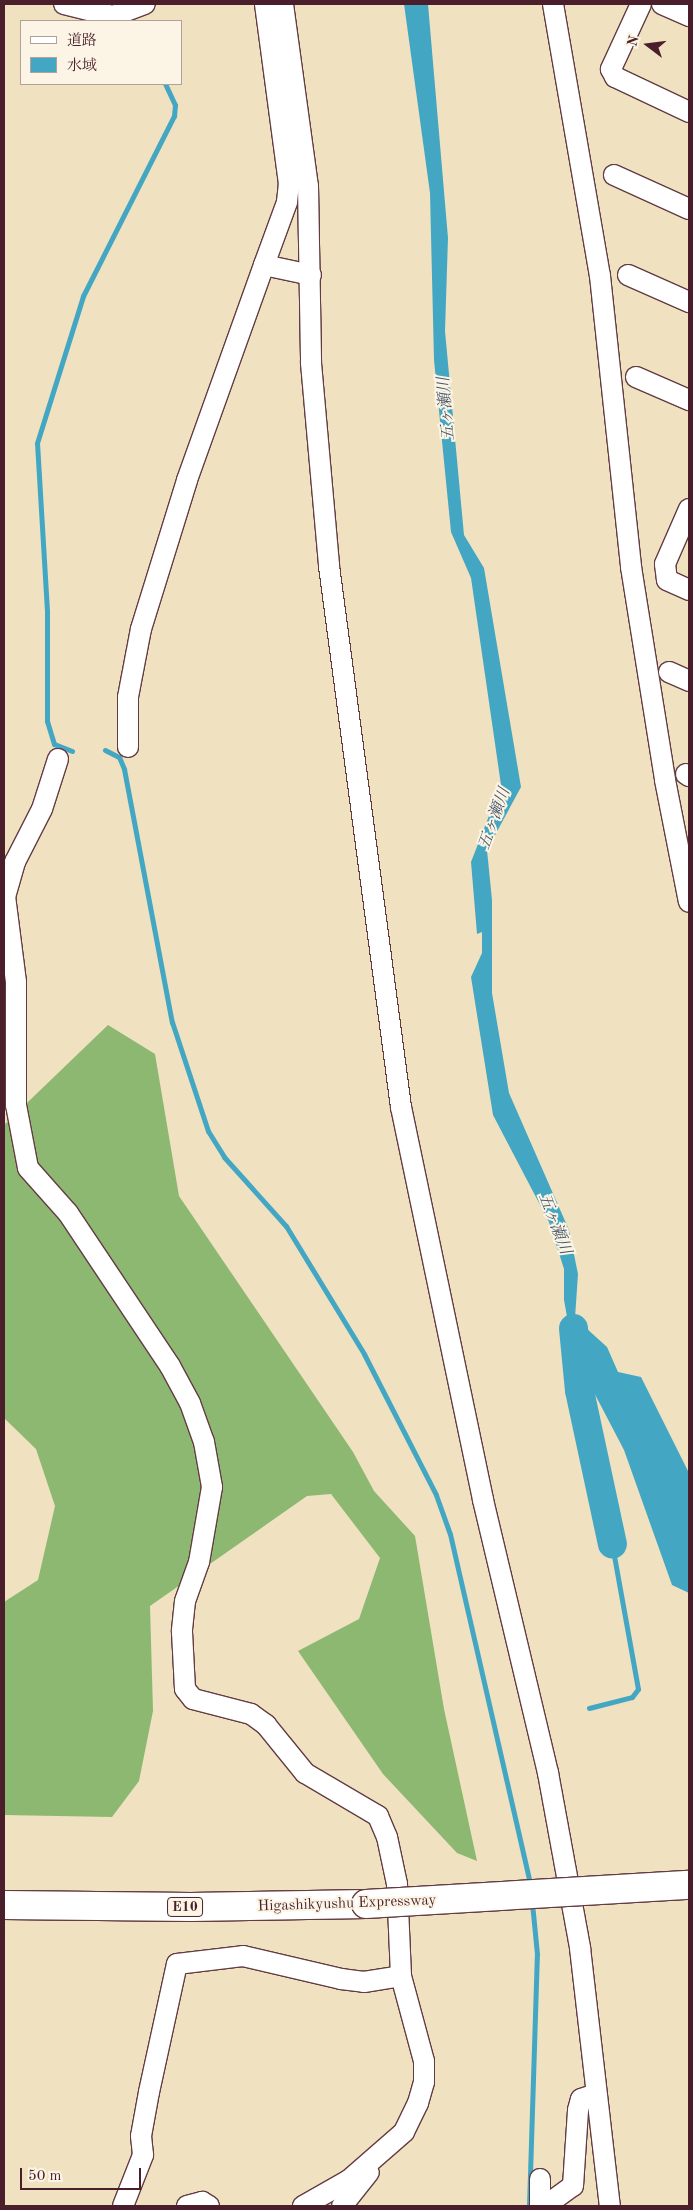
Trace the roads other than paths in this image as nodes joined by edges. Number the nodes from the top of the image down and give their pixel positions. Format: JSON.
{"nodes":[{"id":1,"x":64,"y":4,"type":"edge"},
{"id":2,"x":145,"y":4,"type":"edge"},
{"id":3,"x":265,"y":4,"type":"edge"},
{"id":4,"x":283,"y":4,"type":"edge"},
{"id":5,"x":553,"y":4,"type":"edge"},
{"id":6,"x":641,"y":4,"type":"edge"},
{"id":7,"x":662,"y":4,"type":"edge"},
{"id":8,"x":689,"y":16,"type":"edge"},
{"id":9,"x":689,"y":112,"type":"edge"},
{"id":10,"x":614,"y":175,"type":"dead end"},
{"id":11,"x":689,"y":208,"type":"edge"},
{"id":12,"x":264,"y":264,"type":"junction"},
{"id":13,"x":311,"y":275,"type":"junction"},
{"id":14,"x":628,"y":275,"type":"dead end"},
{"id":15,"x":689,"y":302,"type":"edge"},
{"id":16,"x":636,"y":377,"type":"dead end"},
{"id":17,"x":689,"y":400,"type":"edge"},
{"id":18,"x":689,"y":509,"type":"edge"},
{"id":19,"x":689,"y":590,"type":"edge"},
{"id":20,"x":669,"y":672,"type":"dead end"},
{"id":21,"x":689,"y":681,"type":"edge"},
{"id":22,"x":128,"y":747,"type":"dead end"},
{"id":23,"x":58,"y":759,"type":"dead end"},
{"id":24,"x":684,"y":850,"type":"edge"},
{"id":25,"x":689,"y":902,"type":"edge"},
{"id":26,"x":689,"y":1885,"type":"edge"},
{"id":27,"x":4,"y":1905,"type":"edge"},
{"id":28,"x":401,"y":1976,"type":"junction"},
{"id":29,"x":596,"y":2094,"type":"junction"},
{"id":30,"x":389,"y":2144,"type":"junction"},
{"id":31,"x":540,"y":2179,"type":"dead end"},
{"id":32,"x":124,"y":2206,"type":"edge"},
{"id":33,"x":187,"y":2206,"type":"edge"},
{"id":34,"x":209,"y":2206,"type":"edge"},
{"id":35,"x":303,"y":2206,"type":"edge"},
{"id":36,"x":342,"y":2206,"type":"edge"},
{"id":37,"x":540,"y":2206,"type":"edge"},
{"id":38,"x":545,"y":2206,"type":"edge"},
{"id":39,"x":610,"y":2206,"type":"edge"}],
"edges":[{"from":1,"to":2,"type":"street"},
{"from":3,"to":12,"type":"street"},
{"from":4,"to":13,"type":"street"},
{"from":5,"to":24,"type":"street"},
{"from":6,"to":9,"type":"street"},
{"from":7,"to":8,"type":"street"},
{"from":10,"to":11,"type":"street"},
{"from":12,"to":13,"type":"street"},
{"from":12,"to":22,"type":"street"},
{"from":13,"to":29,"type":"street"},
{"from":14,"to":15,"type":"street"},
{"from":16,"to":17,"type":"street"},
{"from":18,"to":19,"type":"street"},
{"from":20,"to":21,"type":"street"},
{"from":23,"to":28,"type":"street"},
{"from":24,"to":25,"type":"street"},
{"from":26,"to":27,"type":"highway","name":"Higashikyushu Expressway","number":"E10","bridge":true},
{"from":28,"to":30,"type":"street"},
{"from":28,"to":32,"type":"street"},
{"from":29,"to":38,"type":"street"},
{"from":29,"to":39,"type":"street"},
{"from":30,"to":35,"type":"street"},
{"from":30,"to":36,"type":"street"},
{"from":31,"to":37,"type":"street"},
{"from":33,"to":34,"type":"street"}]}
